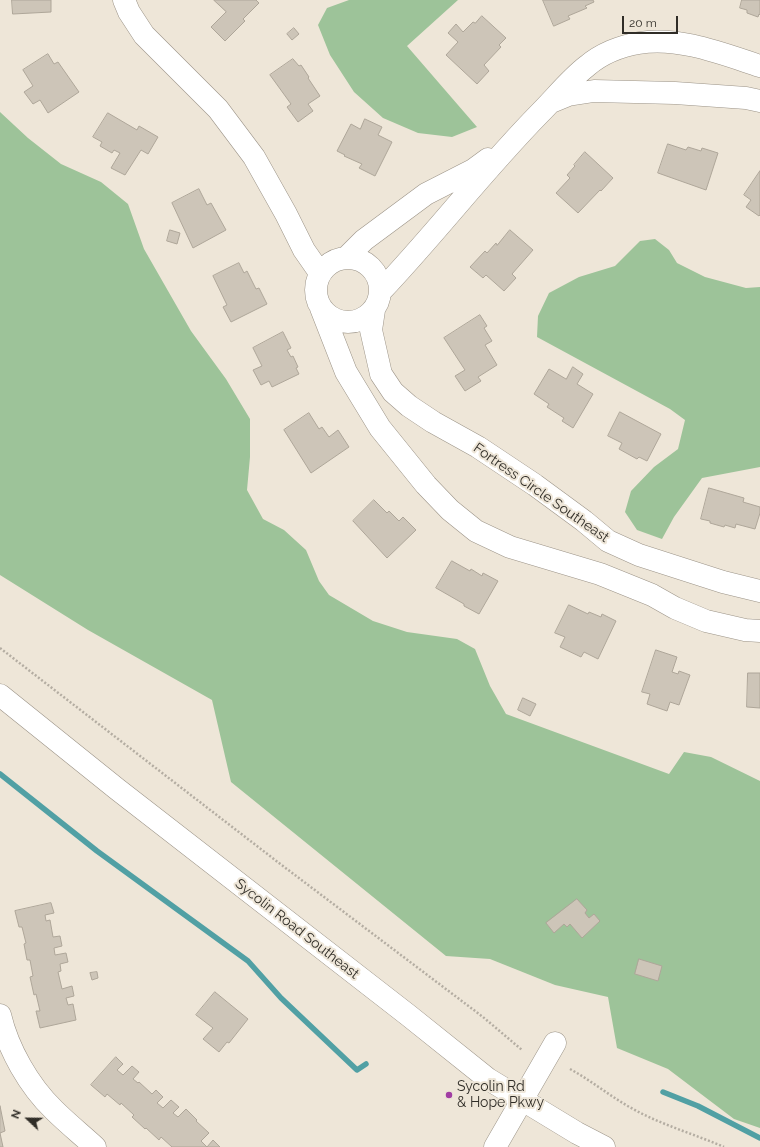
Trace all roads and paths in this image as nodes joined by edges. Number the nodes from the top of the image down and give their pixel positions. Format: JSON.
{"nodes":[{"id":1,"x":124,"y":0,"type":"edge"},
{"id":2,"x":760,"y":66,"type":"edge"},
{"id":3,"x":760,"y":101,"type":"edge"},
{"id":4,"x":550,"y":102,"type":"junction"},
{"id":5,"x":507,"y":146,"type":"junction"},
{"id":6,"x":347,"y":257,"type":"junction"},
{"id":7,"x":320,"y":273,"type":"junction"},
{"id":8,"x":378,"y":300,"type":"junction"},
{"id":9,"x":321,"y":308,"type":"junction"},
{"id":10,"x":665,"y":563,"type":"junction"},
{"id":11,"x":760,"y":592,"type":"edge"},
{"id":12,"x":652,"y":595,"type":"junction"},
{"id":13,"x":760,"y":631,"type":"edge"},
{"id":14,"x":0,"y":648,"type":"edge"},
{"id":15,"x":0,"y":695,"type":"edge"},
{"id":16,"x":0,"y":1015,"type":"edge"},
{"id":17,"x":555,"y":1043,"type":"dead end"},
{"id":18,"x":522,"y":1050,"type":"dead end"},
{"id":19,"x":7,"y":1057,"type":"edge"},
{"id":20,"x":570,"y":1070,"type":"dead end"},
{"id":21,"x":522,"y":1100,"type":"junction"},
{"id":22,"x":95,"y":1147,"type":"edge"},
{"id":23,"x":496,"y":1147,"type":"edge"},
{"id":24,"x":604,"y":1147,"type":"edge"},
{"id":25,"x":724,"y":1147,"type":"edge"}],
"edges":[{"from":1,"to":7,"type":"street"},
{"from":2,"to":4,"type":"street"},
{"from":3,"to":4,"type":"street"},
{"from":4,"to":5,"type":"street"},
{"from":5,"to":6,"type":"street"},
{"from":5,"to":8,"type":"street"},
{"from":6,"to":7,"type":"street"},
{"from":6,"to":8,"type":"street"},
{"from":7,"to":9,"type":"street"},
{"from":8,"to":9,"type":"street"},
{"from":8,"to":10,"type":"street","name":"Fortress Circle Southeast"},
{"from":9,"to":12,"type":"street"},
{"from":10,"to":11,"type":"street","name":"Fortress Circle Southeast"},
{"from":10,"to":12,"type":"street"},
{"from":12,"to":13,"type":"street"},
{"from":14,"to":18,"type":"path"},
{"from":15,"to":21,"type":"street","name":"Sycolin Road Southeast"},
{"from":16,"to":19,"type":"street"},
{"from":17,"to":21,"type":"street"},
{"from":19,"to":22,"type":"street"},
{"from":20,"to":25,"type":"path"},
{"from":21,"to":23,"type":"street"},
{"from":21,"to":24,"type":"street","name":"Sycolin Road Southeast"}]}
